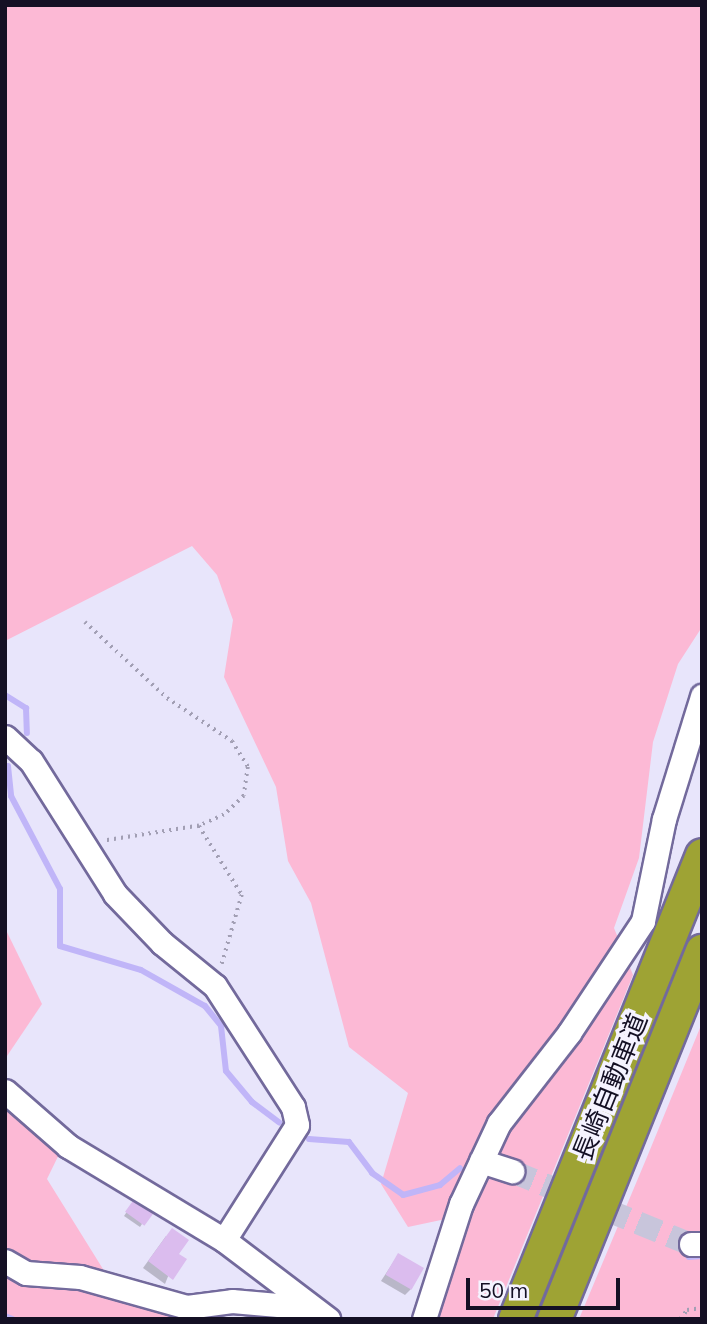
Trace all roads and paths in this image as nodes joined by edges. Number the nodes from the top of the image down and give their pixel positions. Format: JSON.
{"nodes":[{"id":1,"x":85,"y":621,"type":"dead end"},
{"id":2,"x":702,"y":696,"type":"edge"},
{"id":3,"x":5,"y":737,"type":"edge"},
{"id":4,"x":199,"y":826,"type":"junction"},
{"id":5,"x":89,"y":847,"type":"junction"},
{"id":6,"x":702,"y":855,"type":"edge"},
{"id":7,"x":702,"y":951,"type":"edge"},
{"id":8,"x":215,"y":986,"type":"junction"},
{"id":9,"x":5,"y":1091,"type":"edge"},
{"id":10,"x":481,"y":1161,"type":"junction"},
{"id":11,"x":512,"y":1171,"type":"tunnel mouth"},
{"id":12,"x":224,"y":1240,"type":"junction"},
{"id":13,"x":5,"y":1261,"type":"edge"},
{"id":14,"x":702,"y":1308,"type":"edge"},
{"id":15,"x":320,"y":1314,"type":"edge"},
{"id":16,"x":424,"y":1319,"type":"edge"},
{"id":17,"x":515,"y":1319,"type":"edge"},
{"id":18,"x":554,"y":1319,"type":"edge"},
{"id":19,"x":680,"y":1319,"type":"edge"}],
"edges":[{"from":1,"to":4,"type":"path"},
{"from":2,"to":10,"type":"street"},
{"from":3,"to":5,"type":"street"},
{"from":4,"to":5,"type":"path"},
{"from":4,"to":8,"type":"path"},
{"from":5,"to":8,"type":"street"},
{"from":6,"to":17,"type":"highway","name":"長崎自動車道"},
{"from":7,"to":18,"type":"highway","name":"長崎自動車道"},
{"from":8,"to":12,"type":"street"},
{"from":9,"to":12,"type":"street"},
{"from":10,"to":11,"type":"street"},
{"from":10,"to":16,"type":"street"},
{"from":12,"to":15,"type":"street"},
{"from":13,"to":15,"type":"street"},
{"from":14,"to":19,"type":"path"}]}
